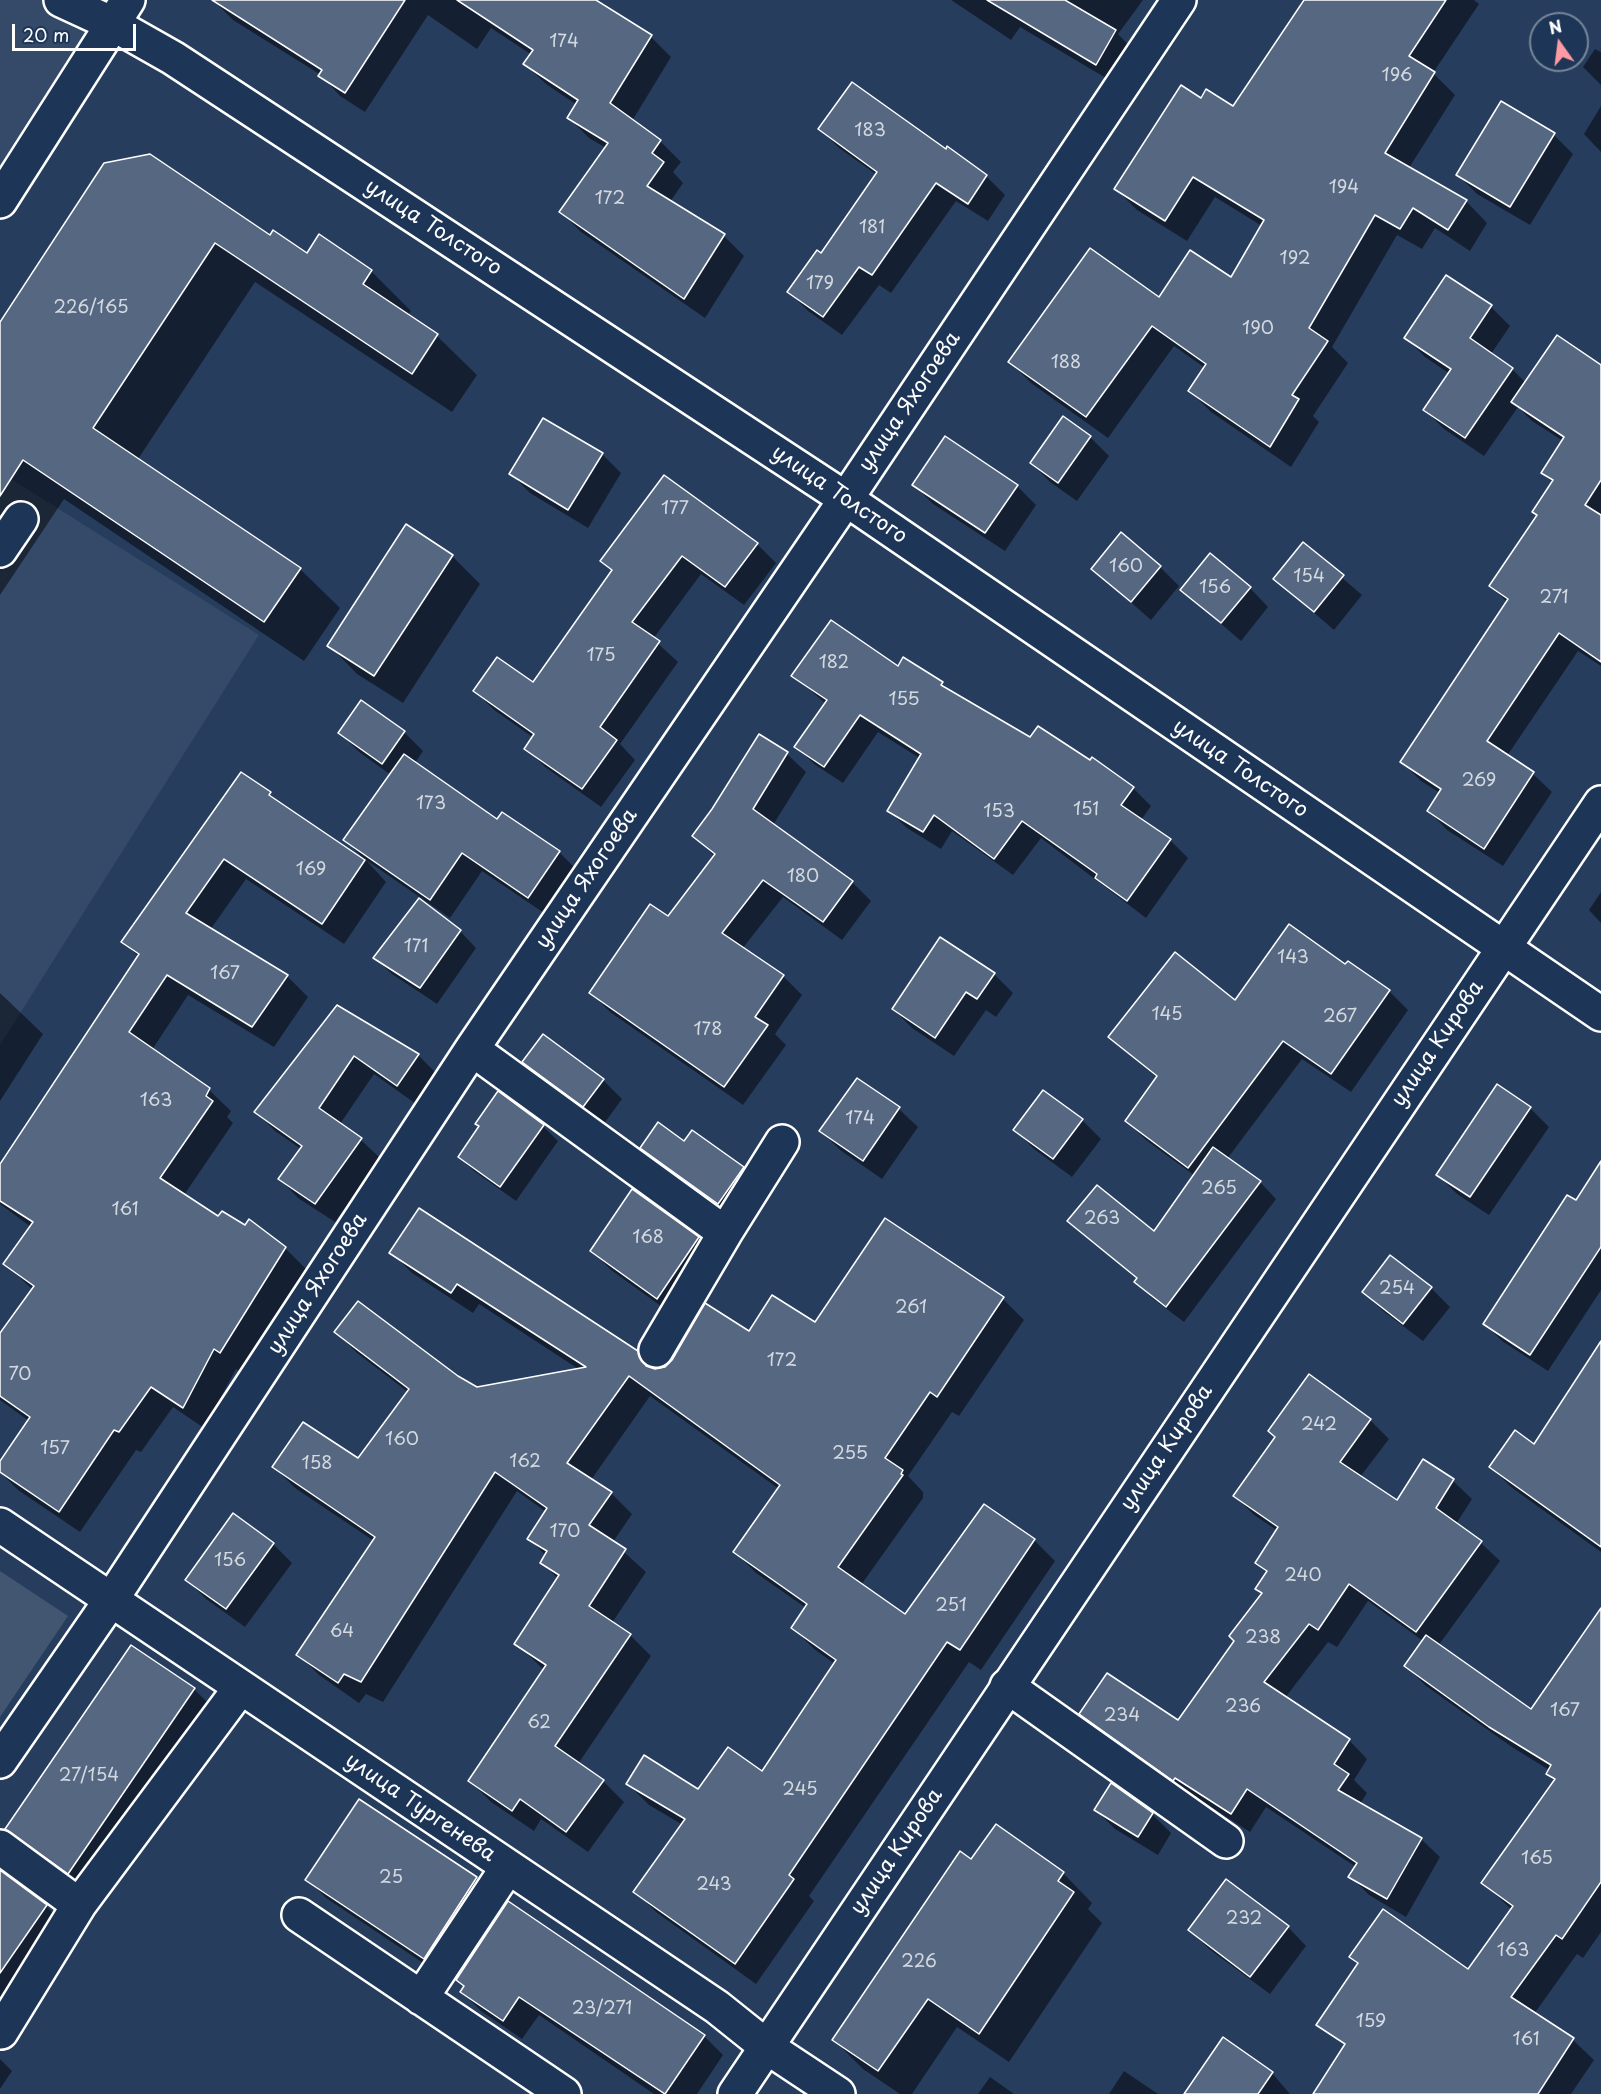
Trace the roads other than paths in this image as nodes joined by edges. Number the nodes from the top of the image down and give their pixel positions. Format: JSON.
{"nodes":[{"id":1,"x":61,"y":0,"type":"edge"},
{"id":2,"x":1179,"y":0,"type":"edge"},
{"id":3,"x":121,"y":12,"type":"edge"},
{"id":4,"x":0,"y":201,"type":"edge"},
{"id":5,"x":846,"y":499,"type":"junction"},
{"id":6,"x":21,"y":519,"type":"dead end"},
{"id":7,"x":0,"y":550,"type":"edge"},
{"id":8,"x":1601,"y":803,"type":"edge"},
{"id":9,"x":1503,"y":946,"type":"junction"},
{"id":10,"x":1601,"y":1014,"type":"edge"},
{"id":11,"x":472,"y":1048,"type":"junction"},
{"id":12,"x":782,"y":1142,"type":"dead end"},
{"id":13,"x":725,"y":1233,"type":"junction"},
{"id":14,"x":656,"y":1350,"type":"dead end"},
{"id":15,"x":0,"y":1524,"type":"edge"},
{"id":16,"x":111,"y":1600,"type":"junction"},
{"id":17,"x":1007,"y":1686,"type":"junction"},
{"id":18,"x":241,"y":1688,"type":"junction"},
{"id":19,"x":0,"y":1761,"type":"edge"},
{"id":20,"x":1226,"y":1841,"type":"dead end"},
{"id":21,"x":0,"y":1847,"type":"edge"},
{"id":22,"x":508,"y":1867,"type":"junction"},
{"id":23,"x":79,"y":1905,"type":"junction"},
{"id":24,"x":299,"y":1915,"type":"dead end"},
{"id":25,"x":422,"y":1998,"type":"junction"},
{"id":26,"x":1,"y":2032,"type":"edge"},
{"id":27,"x":767,"y":2047,"type":"junction"},
{"id":28,"x":527,"y":2084,"type":"edge"},
{"id":29,"x":564,"y":2094,"type":"edge"},
{"id":30,"x":735,"y":2094,"type":"edge"},
{"id":31,"x":838,"y":2094,"type":"edge"}],
"edges":[{"from":1,"to":3,"type":"street","name":"улица Толстого"},
{"from":2,"to":5,"type":"street","name":"улица Яхогоева"},
{"from":3,"to":4,"type":"street"},
{"from":3,"to":5,"type":"street","name":"улица Толстого"},
{"from":5,"to":9,"type":"street","name":"улица Толстого"},
{"from":5,"to":11,"type":"street","name":"улица Яхогоева"},
{"from":6,"to":7,"type":"street"},
{"from":8,"to":9,"type":"street","name":"улица Кирова"},
{"from":9,"to":10,"type":"street","name":"улица Толстого"},
{"from":9,"to":17,"type":"street","name":"улица Кирова"},
{"from":11,"to":13,"type":"street"},
{"from":11,"to":16,"type":"street","name":"улица Яхогоева"},
{"from":12,"to":13,"type":"street"},
{"from":13,"to":14,"type":"street"},
{"from":15,"to":16,"type":"street","name":"улица Тургенева"},
{"from":16,"to":18,"type":"street","name":"улица Тургенева"},
{"from":16,"to":19,"type":"street","name":"улица Яхогоева"},
{"from":17,"to":20,"type":"street"},
{"from":17,"to":27,"type":"street","name":"улица Кирова"},
{"from":18,"to":22,"type":"street","name":"улица Тургенева"},
{"from":18,"to":23,"type":"street"},
{"from":21,"to":23,"type":"street"},
{"from":22,"to":25,"type":"street"},
{"from":22,"to":27,"type":"street","name":"улица Тургенева"},
{"from":23,"to":26,"type":"street"},
{"from":24,"to":25,"type":"street"},
{"from":25,"to":28,"type":"street"},
{"from":27,"to":30,"type":"street","name":"улица Кирова"},
{"from":27,"to":31,"type":"street","name":"улица Тургенева"},
{"from":28,"to":29,"type":"street"}]}
